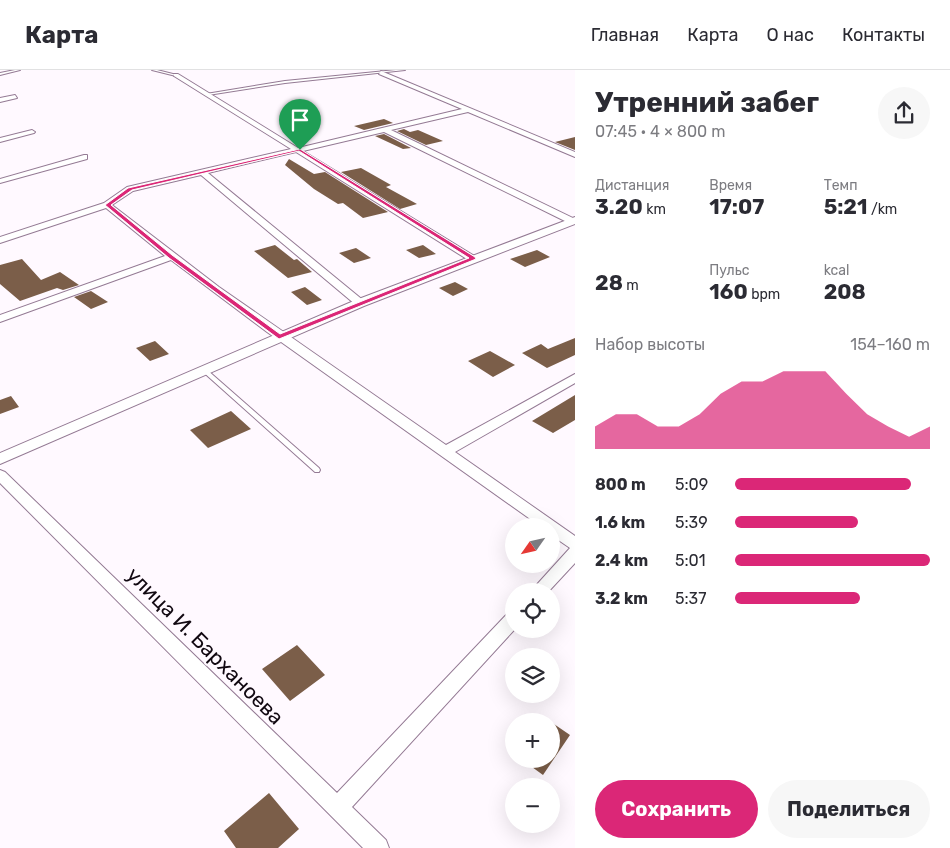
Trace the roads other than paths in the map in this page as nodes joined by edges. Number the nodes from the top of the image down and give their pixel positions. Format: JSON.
{"nodes":[{"id":1,"x":19,"y":70,"type":"edge"},
{"id":2,"x":154,"y":70,"type":"edge"},
{"id":3,"x":404,"y":70,"type":"edge"},
{"id":4,"x":380,"y":73,"type":"junction"},
{"id":5,"x":0,"y":74,"type":"edge"},
{"id":6,"x":176,"y":75,"type":"joint"},
{"id":7,"x":208,"y":94,"type":"junction"},
{"id":8,"x":15,"y":97,"type":"dead end"},
{"id":9,"x":0,"y":100,"type":"edge"},
{"id":10,"x":468,"y":110,"type":"junction"},
{"id":11,"x":386,"y":130,"type":"junction"},
{"id":12,"x":32,"y":132,"type":"dead end"},
{"id":13,"x":0,"y":140,"type":"edge"},
{"id":14,"x":300,"y":150,"type":"junction"},
{"id":15,"x":575,"y":155,"type":"edge"},
{"id":16,"x":84,"y":157,"type":"dead end"},
{"id":17,"x":202,"y":172,"type":"junction"},
{"id":18,"x":0,"y":181,"type":"edge"},
{"id":19,"x":107,"y":205,"type":"junction"},
{"id":20,"x":573,"y":220,"type":"edge"},
{"id":21,"x":0,"y":240,"type":"edge"},
{"id":22,"x":170,"y":257,"type":"junction"},
{"id":23,"x":473,"y":259,"type":"junction"},
{"id":24,"x":360,"y":303,"type":"junction"},
{"id":25,"x":0,"y":319,"type":"edge"},
{"id":26,"x":279,"y":337,"type":"junction"},
{"id":27,"x":204,"y":370,"type":"junction"},
{"id":28,"x":575,"y":378,"type":"edge"},
{"id":29,"x":446,"y":450,"type":"junction"},
{"id":30,"x":0,"y":459,"type":"edge"},
{"id":31,"x":317,"y":470,"type":"dead end"},
{"id":32,"x":0,"y":476,"type":"edge"},
{"id":33,"x":540,"y":518,"type":"edge"},
{"id":34,"x":560,"y":533,"type":"edge"},
{"id":35,"x":575,"y":544,"type":"edge"},
{"id":36,"x":575,"y":553,"type":"edge"},
{"id":37,"x":547,"y":583,"type":"edge"},
{"id":38,"x":505,"y":628,"type":"edge"},
{"id":39,"x":336,"y":808,"type":"junction"},
{"id":40,"x":378,"y":848,"type":"edge"}],
"edges":[{"from":1,"to":5,"type":"lane"},
{"from":2,"to":6,"type":"lane"},
{"from":3,"to":4,"type":"lane"},
{"from":4,"to":7,"type":"lane"},
{"from":4,"to":10,"type":"street"},
{"from":6,"to":7,"type":"street"},
{"from":7,"to":14,"type":"street"},
{"from":8,"to":9,"type":"street"},
{"from":10,"to":11,"type":"street"},
{"from":10,"to":15,"type":"street"},
{"from":11,"to":14,"type":"street"},
{"from":11,"to":20,"type":"street"},
{"from":12,"to":13,"type":"street"},
{"from":14,"to":17,"type":"street"},
{"from":14,"to":23,"type":"street"},
{"from":16,"to":18,"type":"street"},
{"from":17,"to":19,"type":"street"},
{"from":17,"to":24,"type":"street"},
{"from":19,"to":21,"type":"street"},
{"from":19,"to":22,"type":"street"},
{"from":20,"to":23,"type":"street"},
{"from":22,"to":25,"type":"street"},
{"from":22,"to":26,"type":"street"},
{"from":23,"to":24,"type":"street"},
{"from":24,"to":26,"type":"street"},
{"from":26,"to":27,"type":"street"},
{"from":26,"to":29,"type":"street"},
{"from":27,"to":30,"type":"street"},
{"from":27,"to":31,"type":"lane"},
{"from":28,"to":29,"type":"street"},
{"from":29,"to":33,"type":"street"},
{"from":32,"to":39,"type":"street","name":"улица И. Барханоева"},
{"from":34,"to":35,"type":"street"},
{"from":36,"to":37,"type":"street"},
{"from":38,"to":39,"type":"street"},
{"from":39,"to":40,"type":"street","name":"улица И. Барханоева"}]}
